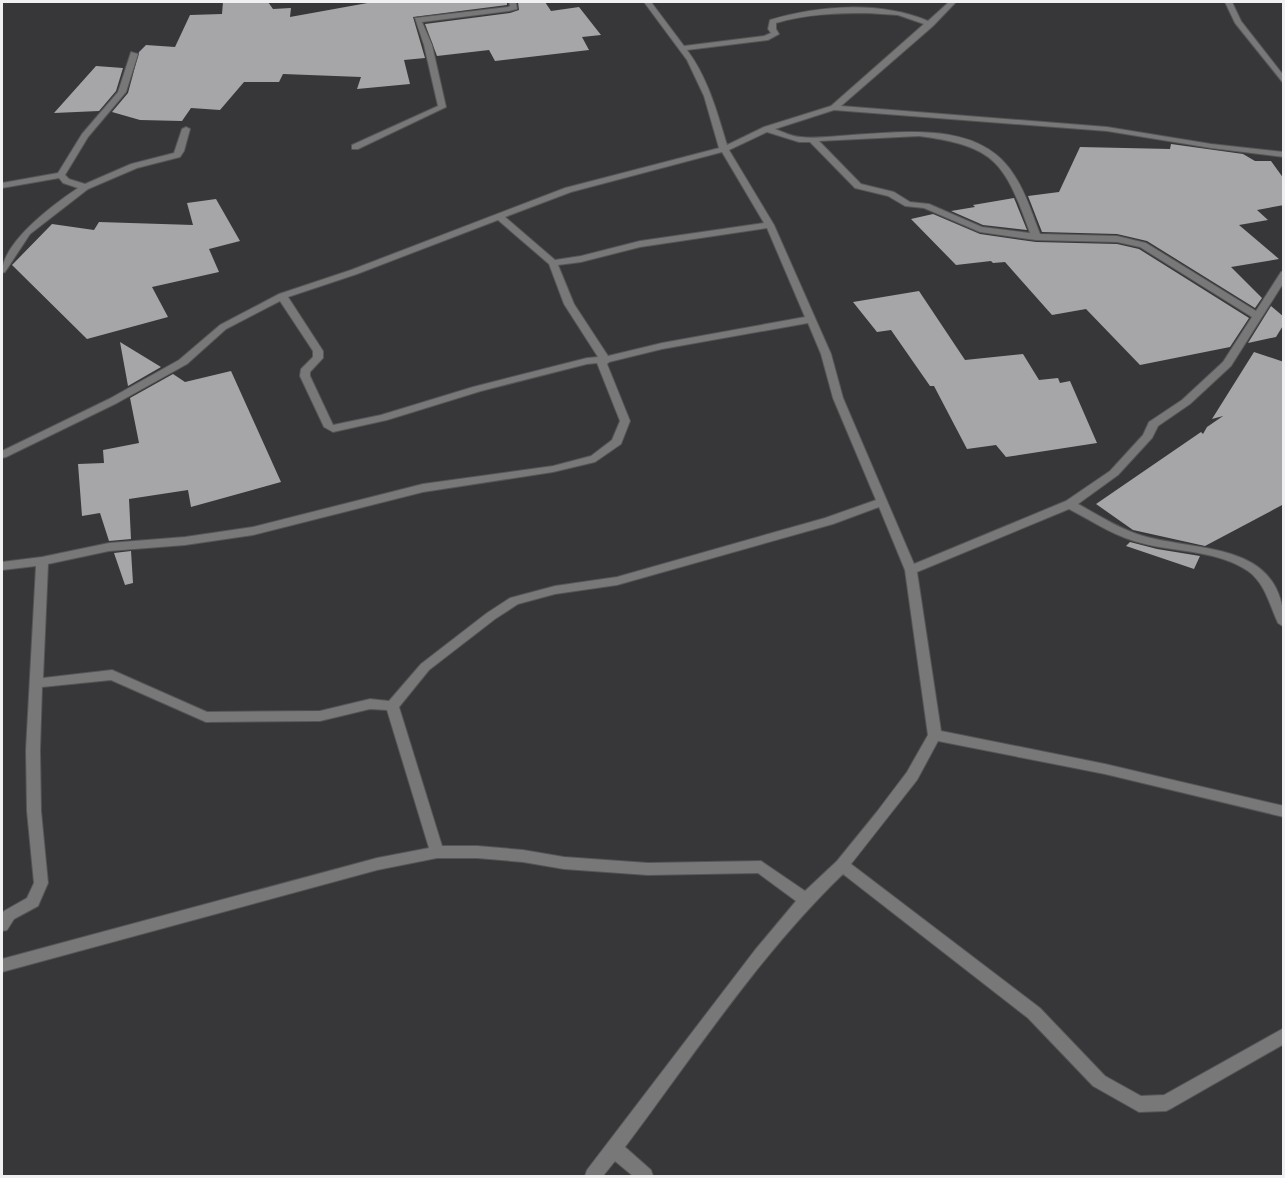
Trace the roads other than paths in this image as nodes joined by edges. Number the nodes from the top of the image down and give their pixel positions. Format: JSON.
{"nodes":[{"id":1,"x":513,"y":2,"type":"edge"},
{"id":2,"x":648,"y":2,"type":"edge"},
{"id":3,"x":953,"y":2,"type":"edge"},
{"id":4,"x":1229,"y":2,"type":"edge"},
{"id":5,"x":930,"y":24,"type":"junction"},
{"id":6,"x":684,"y":48,"type":"junction"},
{"id":7,"x":134,"y":54,"type":"dead end"},
{"id":8,"x":1284,"y":82,"type":"edge"},
{"id":9,"x":834,"y":108,"type":"junction"},
{"id":10,"x":186,"y":129,"type":"dead end"},
{"id":11,"x":767,"y":129,"type":"junction"},
{"id":12,"x":813,"y":140,"type":"junction"},
{"id":13,"x":355,"y":147,"type":"dead end"},
{"id":14,"x":724,"y":149,"type":"junction"},
{"id":15,"x":1284,"y":155,"type":"edge"},
{"id":16,"x":61,"y":175,"type":"junction"},
{"id":17,"x":2,"y":185,"type":"edge"},
{"id":18,"x":85,"y":187,"type":"junction"},
{"id":19,"x":500,"y":217,"type":"junction"},
{"id":20,"x":770,"y":225,"type":"junction"},
{"id":21,"x":1036,"y":237,"type":"junction"},
{"id":22,"x":553,"y":263,"type":"junction"},
{"id":23,"x":2,"y":270,"type":"edge"},
{"id":24,"x":1284,"y":274,"type":"edge"},
{"id":25,"x":282,"y":296,"type":"junction"},
{"id":26,"x":1258,"y":316,"type":"junction"},
{"id":27,"x":812,"y":319,"type":"junction"},
{"id":28,"x":605,"y":360,"type":"junction"},
{"id":29,"x":2,"y":455,"type":"edge"},
{"id":30,"x":880,"y":502,"type":"junction"},
{"id":31,"x":1070,"y":504,"type":"junction"},
{"id":32,"x":42,"y":561,"type":"junction"},
{"id":33,"x":2,"y":566,"type":"edge"},
{"id":34,"x":911,"y":570,"type":"junction"},
{"id":35,"x":1284,"y":623,"type":"edge"},
{"id":36,"x":38,"y":683,"type":"junction"},
{"id":37,"x":392,"y":706,"type":"junction"},
{"id":38,"x":935,"y":735,"type":"junction"},
{"id":39,"x":1284,"y":812,"type":"edge"},
{"id":40,"x":437,"y":852,"type":"junction"},
{"id":41,"x":843,"y":866,"type":"junction"},
{"id":42,"x":806,"y":900,"type":"junction"},
{"id":43,"x":2,"y":925,"type":"edge"},
{"id":44,"x":2,"y":966,"type":"edge"},
{"id":45,"x":1284,"y":1035,"type":"edge"},
{"id":46,"x":614,"y":1149,"type":"junction"},
{"id":47,"x":593,"y":1176,"type":"edge"},
{"id":48,"x":645,"y":1176,"type":"edge"}],
"edges":[{"from":1,"to":13,"type":"street"},
{"from":2,"to":6,"type":"street"},
{"from":3,"to":5,"type":"street"},
{"from":4,"to":8,"type":"street"},
{"from":5,"to":6,"type":"street"},
{"from":5,"to":9,"type":"street"},
{"from":6,"to":14,"type":"street"},
{"from":7,"to":16,"type":"street"},
{"from":9,"to":11,"type":"street"},
{"from":9,"to":15,"type":"street"},
{"from":10,"to":18,"type":"street"},
{"from":11,"to":12,"type":"street"},
{"from":11,"to":14,"type":"street"},
{"from":12,"to":21,"type":"street"},
{"from":12,"to":21,"type":"street"},
{"from":14,"to":19,"type":"street"},
{"from":14,"to":20,"type":"street"},
{"from":16,"to":17,"type":"street"},
{"from":16,"to":18,"type":"street"},
{"from":18,"to":23,"type":"street"},
{"from":19,"to":22,"type":"street"},
{"from":19,"to":25,"type":"street"},
{"from":20,"to":22,"type":"street"},
{"from":20,"to":27,"type":"street"},
{"from":21,"to":26,"type":"street"},
{"from":22,"to":28,"type":"street"},
{"from":24,"to":26,"type":"street"},
{"from":25,"to":28,"type":"street"},
{"from":25,"to":29,"type":"street"},
{"from":26,"to":31,"type":"street"},
{"from":27,"to":28,"type":"street"},
{"from":27,"to":30,"type":"street"},
{"from":28,"to":32,"type":"street"},
{"from":30,"to":34,"type":"street"},
{"from":30,"to":37,"type":"street"},
{"from":31,"to":34,"type":"street"},
{"from":31,"to":35,"type":"street"},
{"from":32,"to":33,"type":"street"},
{"from":32,"to":36,"type":"street"},
{"from":34,"to":38,"type":"street"},
{"from":36,"to":37,"type":"street"},
{"from":36,"to":43,"type":"street"},
{"from":37,"to":40,"type":"street"},
{"from":38,"to":39,"type":"street"},
{"from":38,"to":41,"type":"street"},
{"from":40,"to":42,"type":"street"},
{"from":40,"to":44,"type":"street"},
{"from":41,"to":42,"type":"street"},
{"from":41,"to":45,"type":"street"},
{"from":42,"to":46,"type":"street"},
{"from":46,"to":47,"type":"street"},
{"from":46,"to":48,"type":"street"}]}
